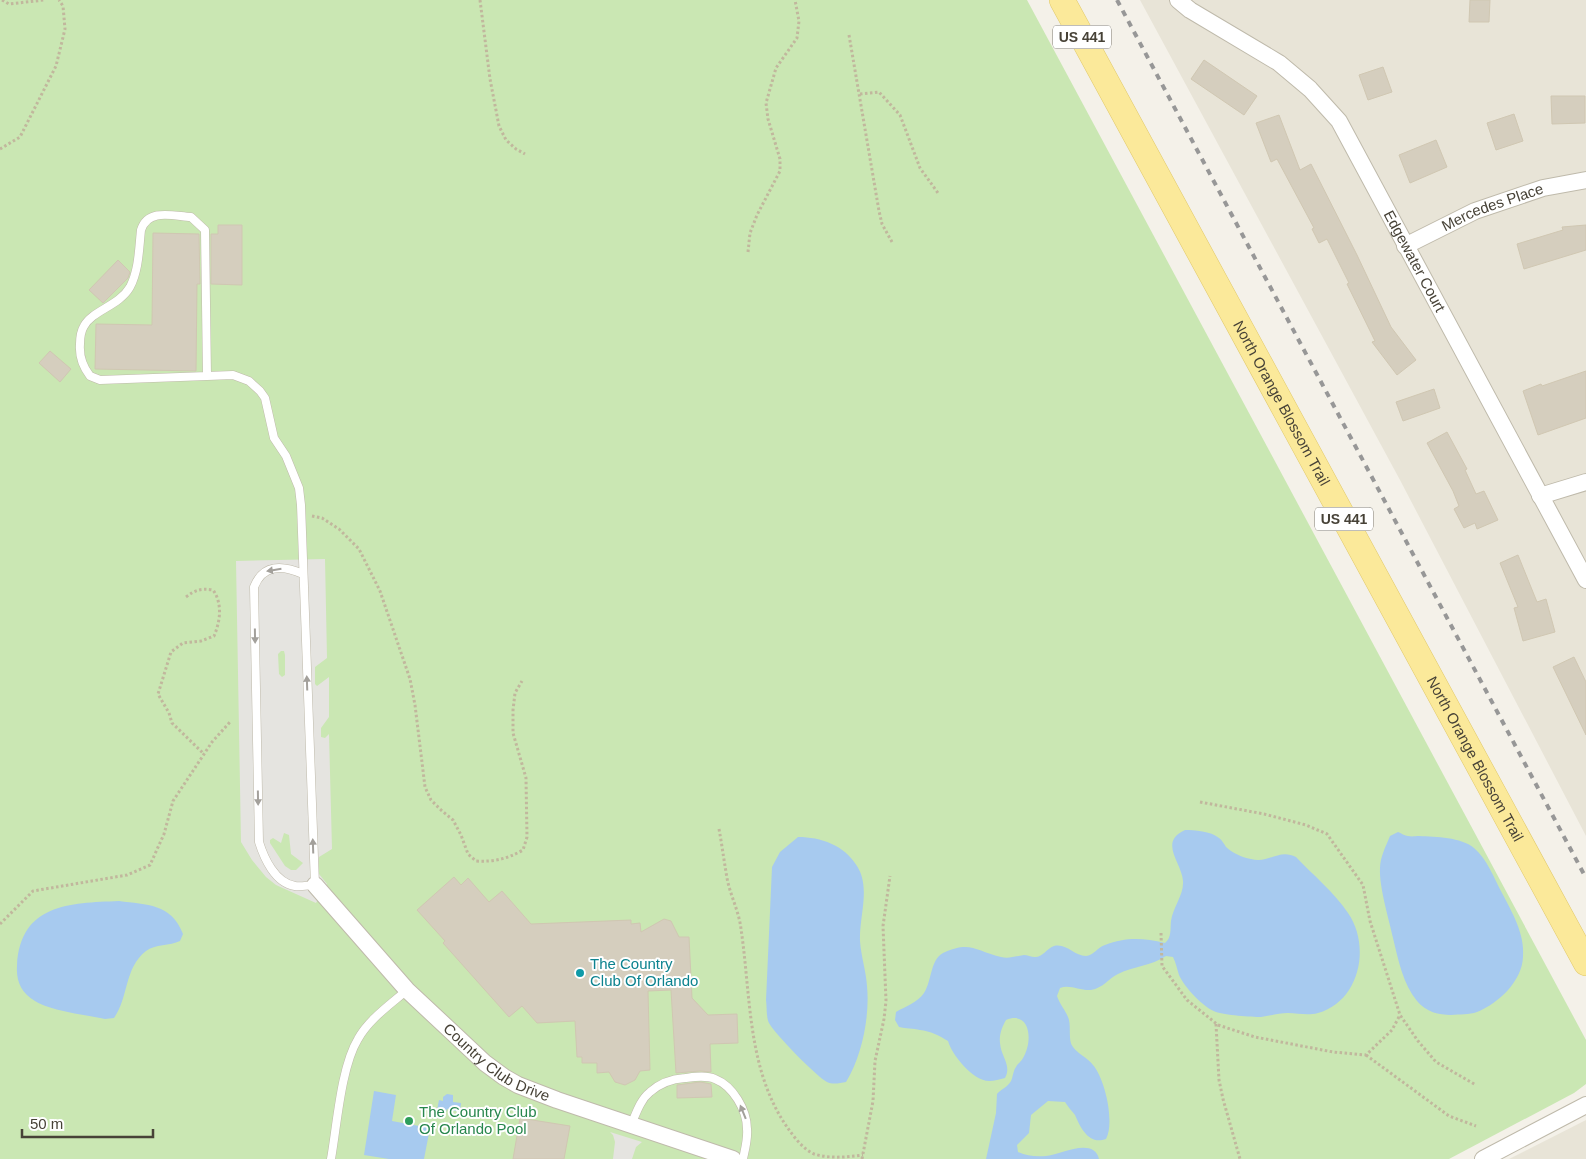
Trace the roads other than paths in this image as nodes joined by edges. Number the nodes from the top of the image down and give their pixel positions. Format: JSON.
{"nodes":[{"id":1,"x":1062,"y":0,"type":"edge"},
{"id":2,"x":1178,"y":0,"type":"edge"},
{"id":3,"x":1586,"y":180,"type":"edge"},
{"id":4,"x":1405,"y":246,"type":"junction"},
{"id":5,"x":207,"y":376,"type":"junction"},
{"id":6,"x":1586,"y":482,"type":"edge"},
{"id":7,"x":1540,"y":496,"type":"junction"},
{"id":8,"x":303,"y":574,"type":"junction"},
{"id":9,"x":1586,"y":580,"type":"edge"},
{"id":10,"x":315,"y":885,"type":"junction"},
{"id":11,"x":1586,"y":963,"type":"edge"},
{"id":12,"x":407,"y":990,"type":"junction"},
{"id":13,"x":1586,"y":1105,"type":"edge"},
{"id":14,"x":631,"y":1126,"type":"junction"},
{"id":15,"x":1490,"y":1157,"type":"edge"},
{"id":16,"x":330,"y":1159,"type":"edge"},
{"id":17,"x":733,"y":1159,"type":"edge"},
{"id":18,"x":742,"y":1159,"type":"edge"}],
"edges":[{"from":1,"to":11,"type":"main road","name":"North Orange Blossom Trail","number":"US 441"},
{"from":2,"to":4,"type":"street","name":"Edgewater Court"},
{"from":3,"to":4,"type":"street","name":"Mercedes Place"},
{"from":4,"to":7,"type":"street","name":"Edgewater Court"},
{"from":5,"to":5,"type":"lane"},
{"from":5,"to":8,"type":"lane"},
{"from":6,"to":7,"type":"street"},
{"from":7,"to":9,"type":"street","name":"Edgewater Court"},
{"from":10,"to":8,"type":"lane","one_way":true},
{"from":8,"to":10,"type":"lane","one_way":true},
{"from":10,"to":12,"type":"street","name":"Country Club Drive"},
{"from":12,"to":14,"type":"street","name":"Country Club Drive"},
{"from":12,"to":16,"type":"lane"},
{"from":13,"to":15,"type":"street"},
{"from":14,"to":17,"type":"street","name":"Country Club Drive"},
{"from":18,"to":14,"type":"lane","one_way":true}]}
